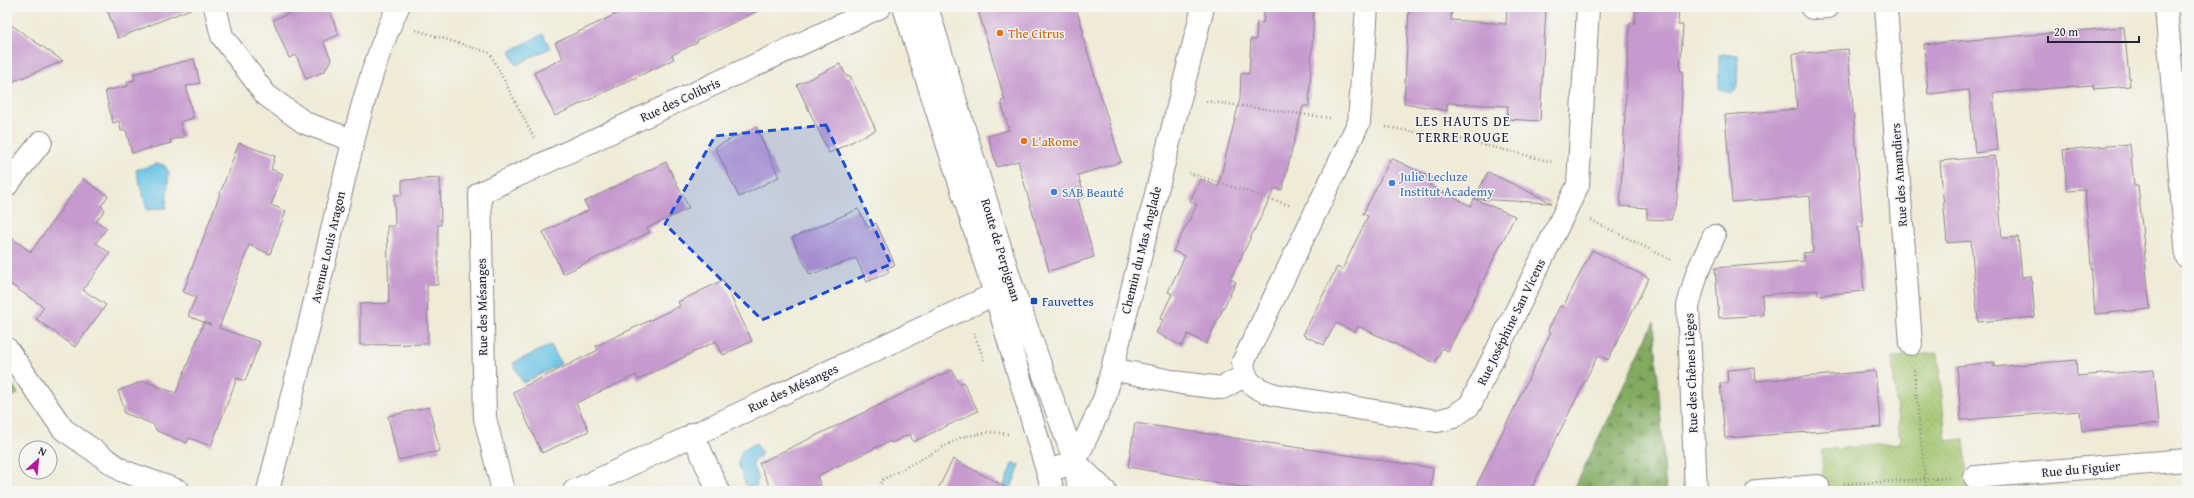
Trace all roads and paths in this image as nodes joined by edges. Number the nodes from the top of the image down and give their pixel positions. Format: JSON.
{"nodes":[{"id":1,"x":215,"y":7,"type":"edge"},
{"id":2,"x":880,"y":7,"type":"edge"},
{"id":3,"x":904,"y":7,"type":"edge"},
{"id":4,"x":927,"y":7,"type":"edge"},
{"id":5,"x":1203,"y":7,"type":"edge"},
{"id":6,"x":1368,"y":7,"type":"edge"},
{"id":7,"x":1588,"y":7,"type":"edge"},
{"id":8,"x":1886,"y":7,"type":"edge"},
{"id":9,"x":2166,"y":7,"type":"edge"},
{"id":10,"x":395,"y":14,"type":"edge"},
{"id":11,"x":1180,"y":98,"type":"junction"},
{"id":12,"x":1332,"y":118,"type":"dead end"},
{"id":13,"x":1379,"y":126,"type":"dead end"},
{"id":14,"x":352,"y":140,"type":"junction"},
{"id":15,"x":41,"y":142,"type":"dead end"},
{"id":16,"x":546,"y":162,"type":"junction"},
{"id":17,"x":1561,"y":164,"type":"dead end"},
{"id":18,"x":1213,"y":181,"type":"dead end"},
{"id":19,"x":7,"y":185,"type":"edge"},
{"id":20,"x":480,"y":193,"type":"joint"},
{"id":21,"x":1315,"y":213,"type":"junction"},
{"id":22,"x":1585,"y":217,"type":"dead end"},
{"id":23,"x":1714,"y":236,"type":"dead end"},
{"id":24,"x":2187,"y":257,"type":"edge"},
{"id":25,"x":1680,"y":264,"type":"dead end"},
{"id":26,"x":1004,"y":290,"type":"junction"},
{"id":27,"x":1911,"y":344,"type":"joint"},
{"id":28,"x":7,"y":349,"type":"edge"},
{"id":29,"x":1112,"y":369,"type":"junction"},
{"id":30,"x":1244,"y":376,"type":"junction"},
{"id":31,"x":693,"y":434,"type":"junction"},
{"id":32,"x":1009,"y":434,"type":"dead end"},
{"id":33,"x":2187,"y":460,"type":"edge"},
{"id":34,"x":1075,"y":462,"type":"junction"},
{"id":35,"x":1976,"y":477,"type":"joint"},
{"id":36,"x":1925,"y":478,"type":"junction"},
{"id":37,"x":1050,"y":481,"type":"edge"},
{"id":38,"x":1818,"y":486,"type":"joint"},
{"id":39,"x":179,"y":491,"type":"edge"},
{"id":40,"x":268,"y":491,"type":"edge"},
{"id":41,"x":503,"y":491,"type":"edge"},
{"id":42,"x":574,"y":491,"type":"edge"},
{"id":43,"x":718,"y":491,"type":"edge"},
{"id":44,"x":878,"y":491,"type":"edge"},
{"id":45,"x":1079,"y":491,"type":"edge"},
{"id":46,"x":1105,"y":491,"type":"edge"},
{"id":47,"x":1696,"y":491,"type":"edge"},
{"id":48,"x":1757,"y":491,"type":"edge"},
{"id":49,"x":1926,"y":491,"type":"edge"}],
"edges":[{"from":1,"to":14,"type":"street"},
{"from":2,"to":16,"type":"street","name":"Rue des Colibris"},
{"from":3,"to":26,"type":"street","name":"Route de Perpignan"},
{"from":4,"to":26,"type":"street","name":"Route de Perpignan"},
{"from":5,"to":11,"type":"street","name":"Chemin du Mas Anglade"},
{"from":6,"to":21,"type":"street"},
{"from":7,"to":30,"type":"street","name":"Rue Joséphine San Vicens"},
{"from":8,"to":27,"type":"street","name":"Rue des Amandiers"},
{"from":9,"to":24,"type":"street"},
{"from":10,"to":14,"type":"street","name":"Avenue Louis Aragon"},
{"from":10,"to":16,"type":"path"},
{"from":11,"to":12,"type":"path"},
{"from":11,"to":29,"type":"street","name":"Chemin du Mas Anglade"},
{"from":13,"to":17,"type":"path"},
{"from":14,"to":40,"type":"street","name":"Avenue Louis Aragon"},
{"from":15,"to":19,"type":"street"},
{"from":16,"to":20,"type":"street","name":"Rue des Colibris"},
{"from":18,"to":21,"type":"path"},
{"from":20,"to":41,"type":"street","name":"Rue des Mésanges"},
{"from":21,"to":30,"type":"street"},
{"from":22,"to":25,"type":"path"},
{"from":23,"to":47,"type":"street","name":"Rue des Chênes Lièges"},
{"from":26,"to":31,"type":"street","name":"Rue des Mésanges"},
{"from":26,"to":34,"type":"street","name":"Route de Perpignan"},
{"from":26,"to":37,"type":"street","name":"Route de Perpignan"},
{"from":27,"to":36,"type":"path"},
{"from":28,"to":39,"type":"street"},
{"from":29,"to":30,"type":"street"},
{"from":29,"to":34,"type":"street","name":"Chemin du Mas Anglade"},
{"from":31,"to":42,"type":"street","name":"Rue des Mésanges"},
{"from":31,"to":43,"type":"street"},
{"from":32,"to":44,"type":"path"},
{"from":33,"to":35,"type":"street","name":"Rue du Figuier"},
{"from":34,"to":37,"type":"street"},
{"from":34,"to":45,"type":"street","name":"Route de Perpignan"},
{"from":34,"to":46,"type":"street"},
{"from":35,"to":36,"type":"path"},
{"from":36,"to":38,"type":"path"},
{"from":36,"to":49,"type":"path"},
{"from":38,"to":48,"type":"street"}]}
